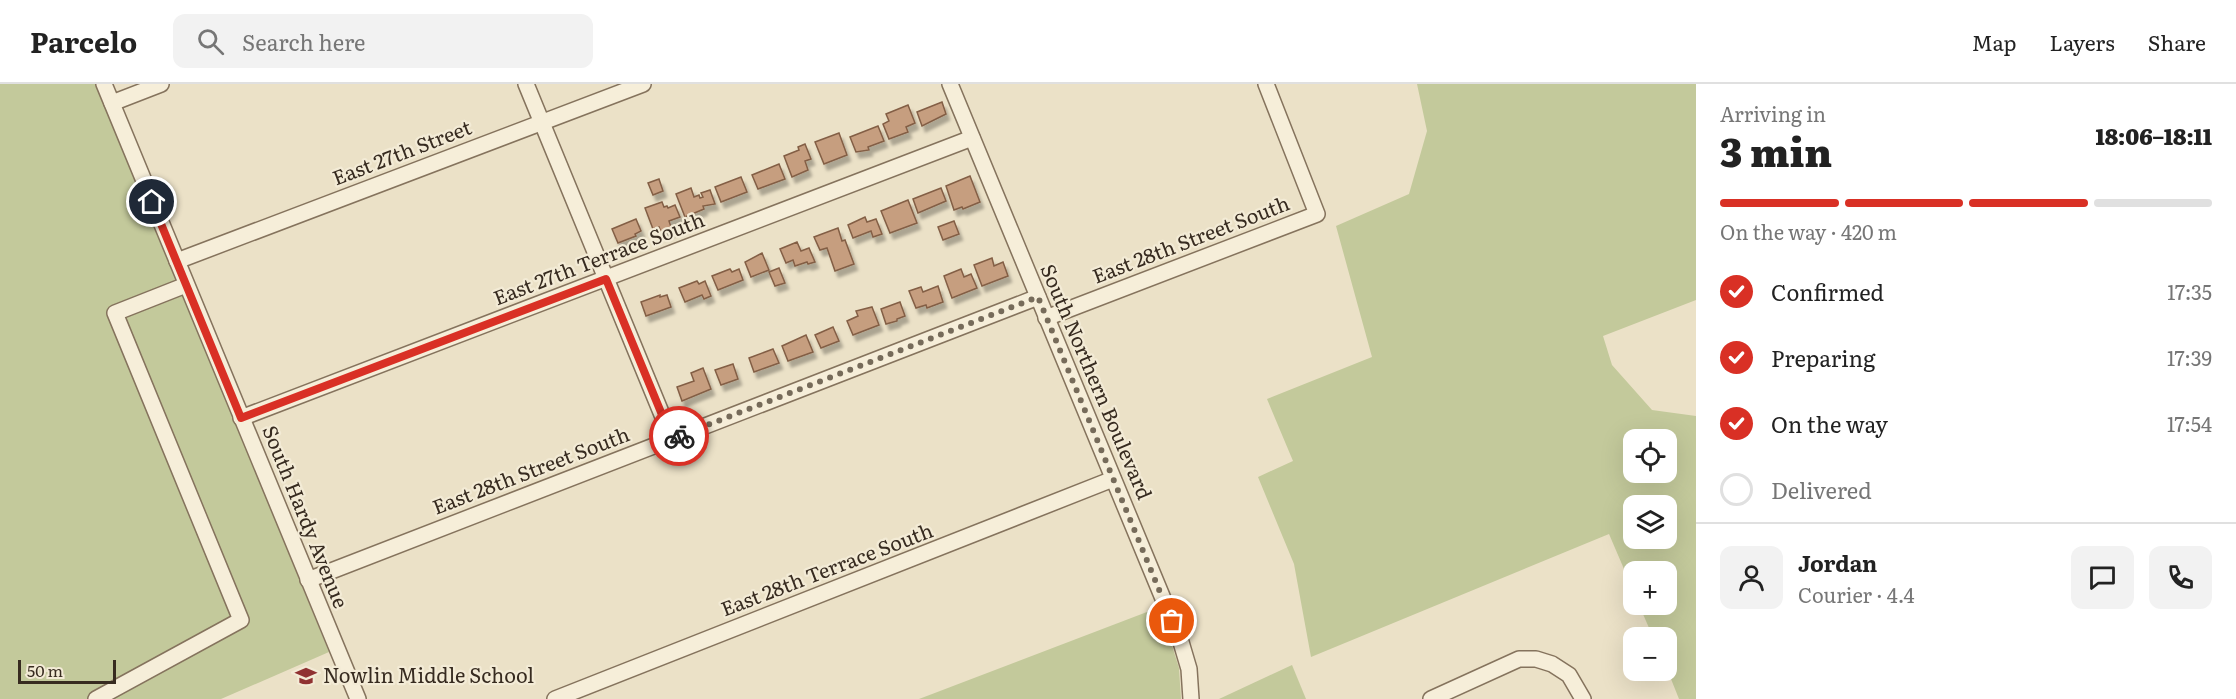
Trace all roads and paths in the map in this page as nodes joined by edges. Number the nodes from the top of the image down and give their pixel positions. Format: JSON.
{"nodes":[{"id":1,"x":104,"y":84,"type":"edge"},
{"id":2,"x":161,"y":84,"type":"edge"},
{"id":3,"x":526,"y":84,"type":"edge"},
{"id":4,"x":643,"y":84,"type":"edge"},
{"id":5,"x":950,"y":84,"type":"edge"},
{"id":6,"x":1266,"y":84,"type":"edge"},
{"id":7,"x":112,"y":103,"type":"junction"},
{"id":8,"x":541,"y":122,"type":"junction"},
{"id":9,"x":972,"y":138,"type":"junction"},
{"id":10,"x":177,"y":261,"type":"junction"},
{"id":11,"x":606,"y":279,"type":"junction"},
{"id":12,"x":186,"y":285,"type":"junction"},
{"id":13,"x":1038,"y":297,"type":"junction"},
{"id":14,"x":1046,"y":318,"type":"junction"},
{"id":15,"x":241,"y":418,"type":"junction"},
{"id":16,"x":672,"y":439,"type":"junction"},
{"id":17,"x":1113,"y":479,"type":"junction"},
{"id":18,"x":308,"y":580,"type":"junction"},
{"id":19,"x":96,"y":699,"type":"edge"},
{"id":20,"x":358,"y":699,"type":"edge"},
{"id":21,"x":555,"y":699,"type":"edge"},
{"id":22,"x":1191,"y":699,"type":"edge"},
{"id":23,"x":1431,"y":699,"type":"edge"},
{"id":24,"x":1583,"y":699,"type":"edge"}],
"edges":[{"from":1,"to":7,"type":"street","name":"South Hardy Avenue"},
{"from":2,"to":7,"type":"street"},
{"from":3,"to":8,"type":"street"},
{"from":4,"to":8,"type":"street","name":"East 27th Street"},
{"from":5,"to":9,"type":"street","name":"South Northern Boulevard"},
{"from":6,"to":14,"type":"street","name":"East 28th Street South"},
{"from":7,"to":10,"type":"street","name":"South Hardy Avenue"},
{"from":8,"to":10,"type":"street","name":"East 27th Street"},
{"from":8,"to":11,"type":"street"},
{"from":9,"to":11,"type":"street","name":"East 27th Terrace South"},
{"from":9,"to":13,"type":"street","name":"South Northern Boulevard"},
{"from":10,"to":12,"type":"street","name":"South Hardy Avenue"},
{"from":11,"to":15,"type":"street","name":"East 27th Terrace South"},
{"from":11,"to":16,"type":"street"},
{"from":12,"to":15,"type":"street","name":"South Hardy Avenue"},
{"from":12,"to":19,"type":"street"},
{"from":13,"to":14,"type":"street","name":"South Northern Boulevard"},
{"from":13,"to":16,"type":"street","name":"East 28th Street South"},
{"from":14,"to":17,"type":"street","name":"South Northern Boulevard"},
{"from":15,"to":18,"type":"street","name":"South Hardy Avenue"},
{"from":16,"to":18,"type":"street","name":"East 28th Street South"},
{"from":17,"to":21,"type":"street","name":"East 28th Terrace South"},
{"from":17,"to":22,"type":"street","name":"South Northern Boulevard"},
{"from":18,"to":20,"type":"street","name":"South Hardy Avenue"},
{"from":23,"to":24,"type":"street"}]}
